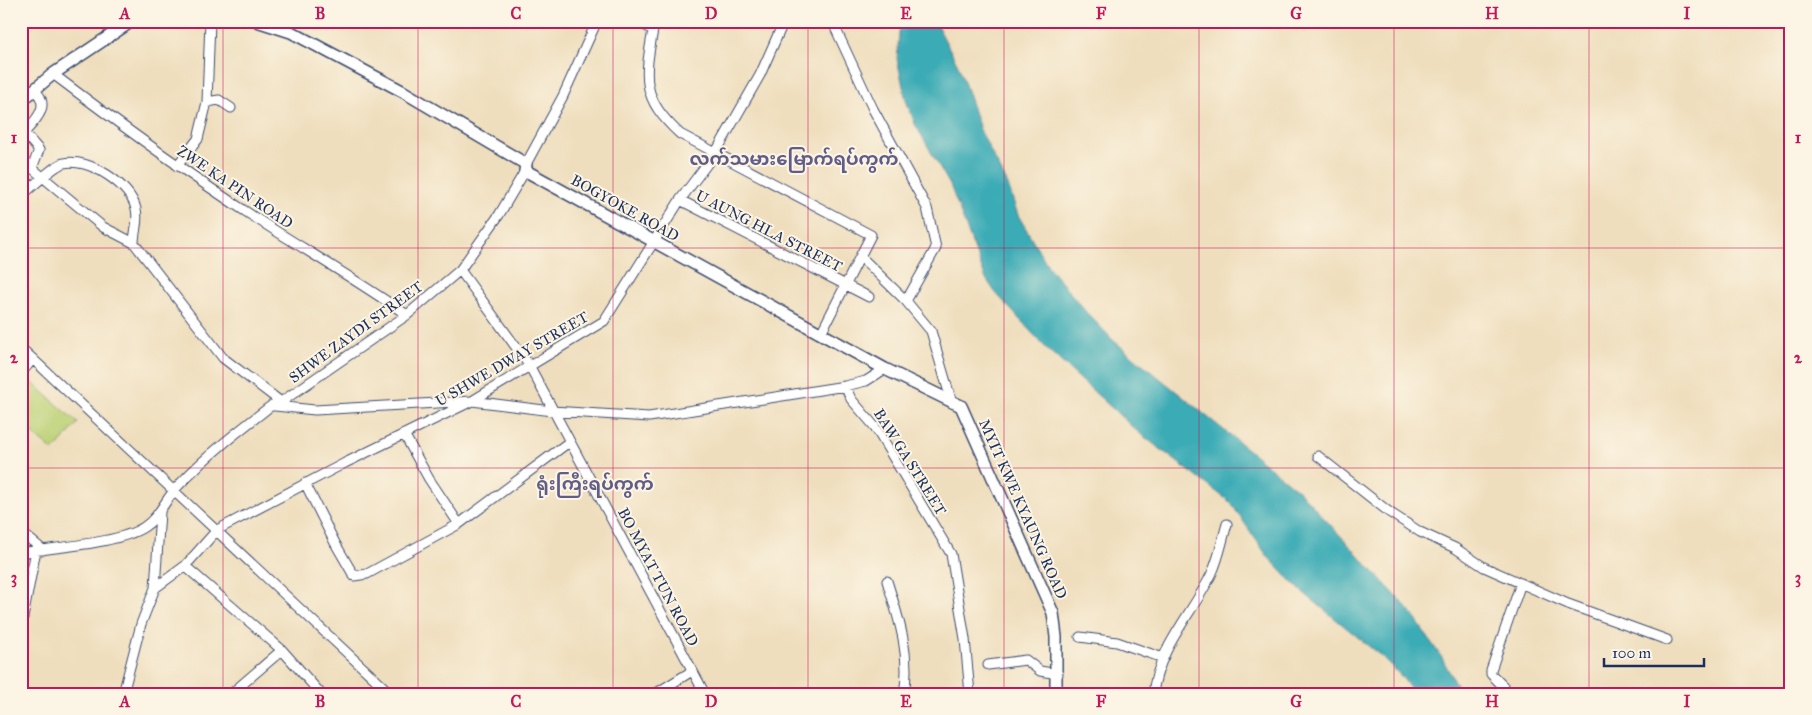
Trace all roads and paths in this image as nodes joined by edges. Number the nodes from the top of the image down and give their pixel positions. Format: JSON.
{"nodes":[{"id":1,"x":132,"y":21,"type":"edge"},
{"id":2,"x":210,"y":21,"type":"edge"},
{"id":3,"x":257,"y":21,"type":"edge"},
{"id":4,"x":596,"y":21,"type":"edge"},
{"id":5,"x":636,"y":21,"type":"edge"},
{"id":6,"x":784,"y":21,"type":"edge"},
{"id":7,"x":832,"y":21,"type":"edge"},
{"id":8,"x":53,"y":74,"type":"junction"},
{"id":9,"x":34,"y":90,"type":"junction"},
{"id":10,"x":21,"y":101,"type":"edge"},
{"id":11,"x":207,"y":102,"type":"junction"},
{"id":12,"x":230,"y":108,"type":"dead end"},
{"id":13,"x":716,"y":152,"type":"junction"},
{"id":14,"x":21,"y":158,"type":"edge"},
{"id":15,"x":177,"y":166,"type":"junction"},
{"id":16,"x":526,"y":167,"type":"junction"},
{"id":17,"x":32,"y":168,"type":"junction"},
{"id":18,"x":45,"y":177,"type":"junction"},
{"id":19,"x":21,"y":196,"type":"edge"},
{"id":20,"x":680,"y":200,"type":"junction"},
{"id":21,"x":134,"y":243,"type":"junction"},
{"id":22,"x":655,"y":243,"type":"junction"},
{"id":23,"x":861,"y":257,"type":"junction"},
{"id":24,"x":460,"y":270,"type":"junction"},
{"id":25,"x":846,"y":286,"type":"junction"},
{"id":26,"x":869,"y":297,"type":"dead end"},
{"id":27,"x":906,"y":301,"type":"junction"},
{"id":28,"x":407,"y":315,"type":"junction"},
{"id":29,"x":821,"y":333,"type":"junction"},
{"id":30,"x":21,"y":348,"type":"edge"},
{"id":31,"x":33,"y":359,"type":"junction"},
{"id":32,"x":529,"y":365,"type":"junction"},
{"id":33,"x":885,"y":369,"type":"junction"},
{"id":34,"x":21,"y":373,"type":"edge"},
{"id":35,"x":845,"y":386,"type":"junction"},
{"id":36,"x":472,"y":401,"type":"junction"},
{"id":37,"x":952,"y":403,"type":"junction"},
{"id":38,"x":277,"y":404,"type":"junction"},
{"id":39,"x":552,"y":410,"type":"junction"},
{"id":40,"x":404,"y":434,"type":"junction"},
{"id":41,"x":568,"y":442,"type":"junction"},
{"id":42,"x":1318,"y":456,"type":"dead end"},
{"id":43,"x":305,"y":483,"type":"junction"},
{"id":44,"x":174,"y":489,"type":"junction"},
{"id":45,"x":160,"y":512,"type":"junction"},
{"id":46,"x":459,"y":524,"type":"junction"},
{"id":47,"x":1227,"y":524,"type":"dead end"},
{"id":48,"x":217,"y":530,"type":"junction"},
{"id":49,"x":21,"y":532,"type":"edge"},
{"id":50,"x":39,"y":550,"type":"junction"},
{"id":51,"x":21,"y":552,"type":"edge"},
{"id":52,"x":185,"y":566,"type":"junction"},
{"id":53,"x":886,"y":582,"type":"dead end"},
{"id":54,"x":1521,"y":583,"type":"junction"},
{"id":55,"x":155,"y":588,"type":"junction"},
{"id":56,"x":21,"y":628,"type":"edge"},
{"id":57,"x":1080,"y":637,"type":"dead end"},
{"id":58,"x":1667,"y":640,"type":"dead end"},
{"id":59,"x":282,"y":650,"type":"junction"},
{"id":60,"x":1163,"y":658,"type":"junction"},
{"id":61,"x":988,"y":665,"type":"dead end"},
{"id":62,"x":692,"y":671,"type":"junction"},
{"id":63,"x":1058,"y":674,"type":"junction"},
{"id":64,"x":123,"y":694,"type":"edge"},
{"id":65,"x":231,"y":694,"type":"edge"},
{"id":66,"x":321,"y":694,"type":"edge"},
{"id":67,"x":391,"y":694,"type":"edge"},
{"id":68,"x":654,"y":694,"type":"edge"},
{"id":69,"x":705,"y":694,"type":"edge"},
{"id":70,"x":904,"y":694,"type":"edge"},
{"id":71,"x":970,"y":694,"type":"edge"},
{"id":72,"x":1056,"y":694,"type":"edge"},
{"id":73,"x":1152,"y":694,"type":"edge"},
{"id":74,"x":1500,"y":694,"type":"edge"}],
"edges":[{"from":1,"to":8,"type":"main road"},
{"from":2,"to":11,"type":"street"},
{"from":3,"to":16,"type":"main road","name":"BOGYOKE ROAD"},
{"from":4,"to":16,"type":"street","name":"SHWE ZAYDI STREET"},
{"from":5,"to":13,"type":"street"},
{"from":6,"to":13,"type":"street","name":"U SHWE DWAY STREET"},
{"from":7,"to":27,"type":"street"},
{"from":8,"to":9,"type":"main road"},
{"from":8,"to":15,"type":"street","name":"ZWE KA PIN ROAD"},
{"from":9,"to":10,"type":"main road"},
{"from":9,"to":17,"type":"street"},
{"from":11,"to":12,"type":"street"},
{"from":11,"to":15,"type":"street"},
{"from":13,"to":20,"type":"street","name":"U SHWE DWAY STREET"},
{"from":13,"to":23,"type":"street"},
{"from":14,"to":17,"type":"street"},
{"from":15,"to":28,"type":"street","name":"ZWE KA PIN ROAD"},
{"from":16,"to":22,"type":"main road","name":"BOGYOKE ROAD"},
{"from":16,"to":24,"type":"street","name":"SHWE ZAYDI STREET"},
{"from":17,"to":18,"type":"street"},
{"from":18,"to":19,"type":"street"},
{"from":18,"to":21,"type":"street"},
{"from":18,"to":21,"type":"street"},
{"from":20,"to":22,"type":"street","name":"U SHWE DWAY STREET"},
{"from":20,"to":25,"type":"street","name":"U AUNG HLA STREET"},
{"from":21,"to":38,"type":"street"},
{"from":22,"to":29,"type":"main road","name":"BOGYOKE ROAD"},
{"from":22,"to":32,"type":"street","name":"U SHWE DWAY STREET"},
{"from":23,"to":25,"type":"street"},
{"from":23,"to":27,"type":"street"},
{"from":24,"to":28,"type":"street","name":"SHWE ZAYDI STREET"},
{"from":24,"to":32,"type":"street","name":"BO MYAT TUN ROAD"},
{"from":25,"to":26,"type":"street","name":"U AUNG HLA STREET"},
{"from":25,"to":29,"type":"street"},
{"from":27,"to":37,"type":"street"},
{"from":28,"to":38,"type":"street","name":"SHWE ZAYDI STREET"},
{"from":29,"to":33,"type":"main road","name":"BOGYOKE ROAD"},
{"from":30,"to":31,"type":"street"},
{"from":31,"to":34,"type":"street"},
{"from":31,"to":44,"type":"street"},
{"from":32,"to":36,"type":"street","name":"U SHWE DWAY STREET"},
{"from":32,"to":39,"type":"street","name":"BO MYAT TUN ROAD"},
{"from":33,"to":35,"type":"street"},
{"from":33,"to":37,"type":"main road","name":"BOGYOKE ROAD"},
{"from":35,"to":39,"type":"street"},
{"from":35,"to":71,"type":"street","name":"BAW GA STREET"},
{"from":36,"to":38,"type":"street"},
{"from":36,"to":39,"type":"street"},
{"from":36,"to":40,"type":"street","name":"U SHWE DWAY STREET"},
{"from":37,"to":63,"type":"main road","name":"MYIT KWE KYAUNG ROAD"},
{"from":38,"to":44,"type":"street","name":"SHWE ZAYDI STREET"},
{"from":39,"to":41,"type":"street","name":"BO MYAT TUN ROAD"},
{"from":40,"to":43,"type":"street","name":"U SHWE DWAY STREET"},
{"from":40,"to":46,"type":"street"},
{"from":41,"to":46,"type":"street"},
{"from":41,"to":62,"type":"street","name":"BO MYAT TUN ROAD"},
{"from":42,"to":54,"type":"street"},
{"from":43,"to":46,"type":"street"},
{"from":43,"to":48,"type":"street","name":"U SHWE DWAY STREET"},
{"from":44,"to":45,"type":"street","name":"SHWE ZAYDI STREET"},
{"from":44,"to":48,"type":"street"},
{"from":45,"to":50,"type":"street"},
{"from":45,"to":55,"type":"street"},
{"from":47,"to":60,"type":"street"},
{"from":48,"to":52,"type":"street","name":"U SHWE DWAY STREET"},
{"from":48,"to":67,"type":"street"},
{"from":49,"to":50,"type":"street"},
{"from":50,"to":51,"type":"street"},
{"from":50,"to":56,"type":"street"},
{"from":52,"to":55,"type":"street","name":"U SHWE DWAY STREET"},
{"from":52,"to":59,"type":"street"},
{"from":53,"to":70,"type":"street"},
{"from":54,"to":58,"type":"street"},
{"from":54,"to":74,"type":"street"},
{"from":55,"to":64,"type":"street"},
{"from":57,"to":60,"type":"street"},
{"from":59,"to":65,"type":"street"},
{"from":59,"to":66,"type":"street"},
{"from":60,"to":73,"type":"street"},
{"from":61,"to":63,"type":"street"},
{"from":62,"to":68,"type":"street"},
{"from":62,"to":69,"type":"street","name":"BO MYAT TUN ROAD"},
{"from":63,"to":72,"type":"main road","name":"MYIT KWE KYAUNG ROAD"}]}
